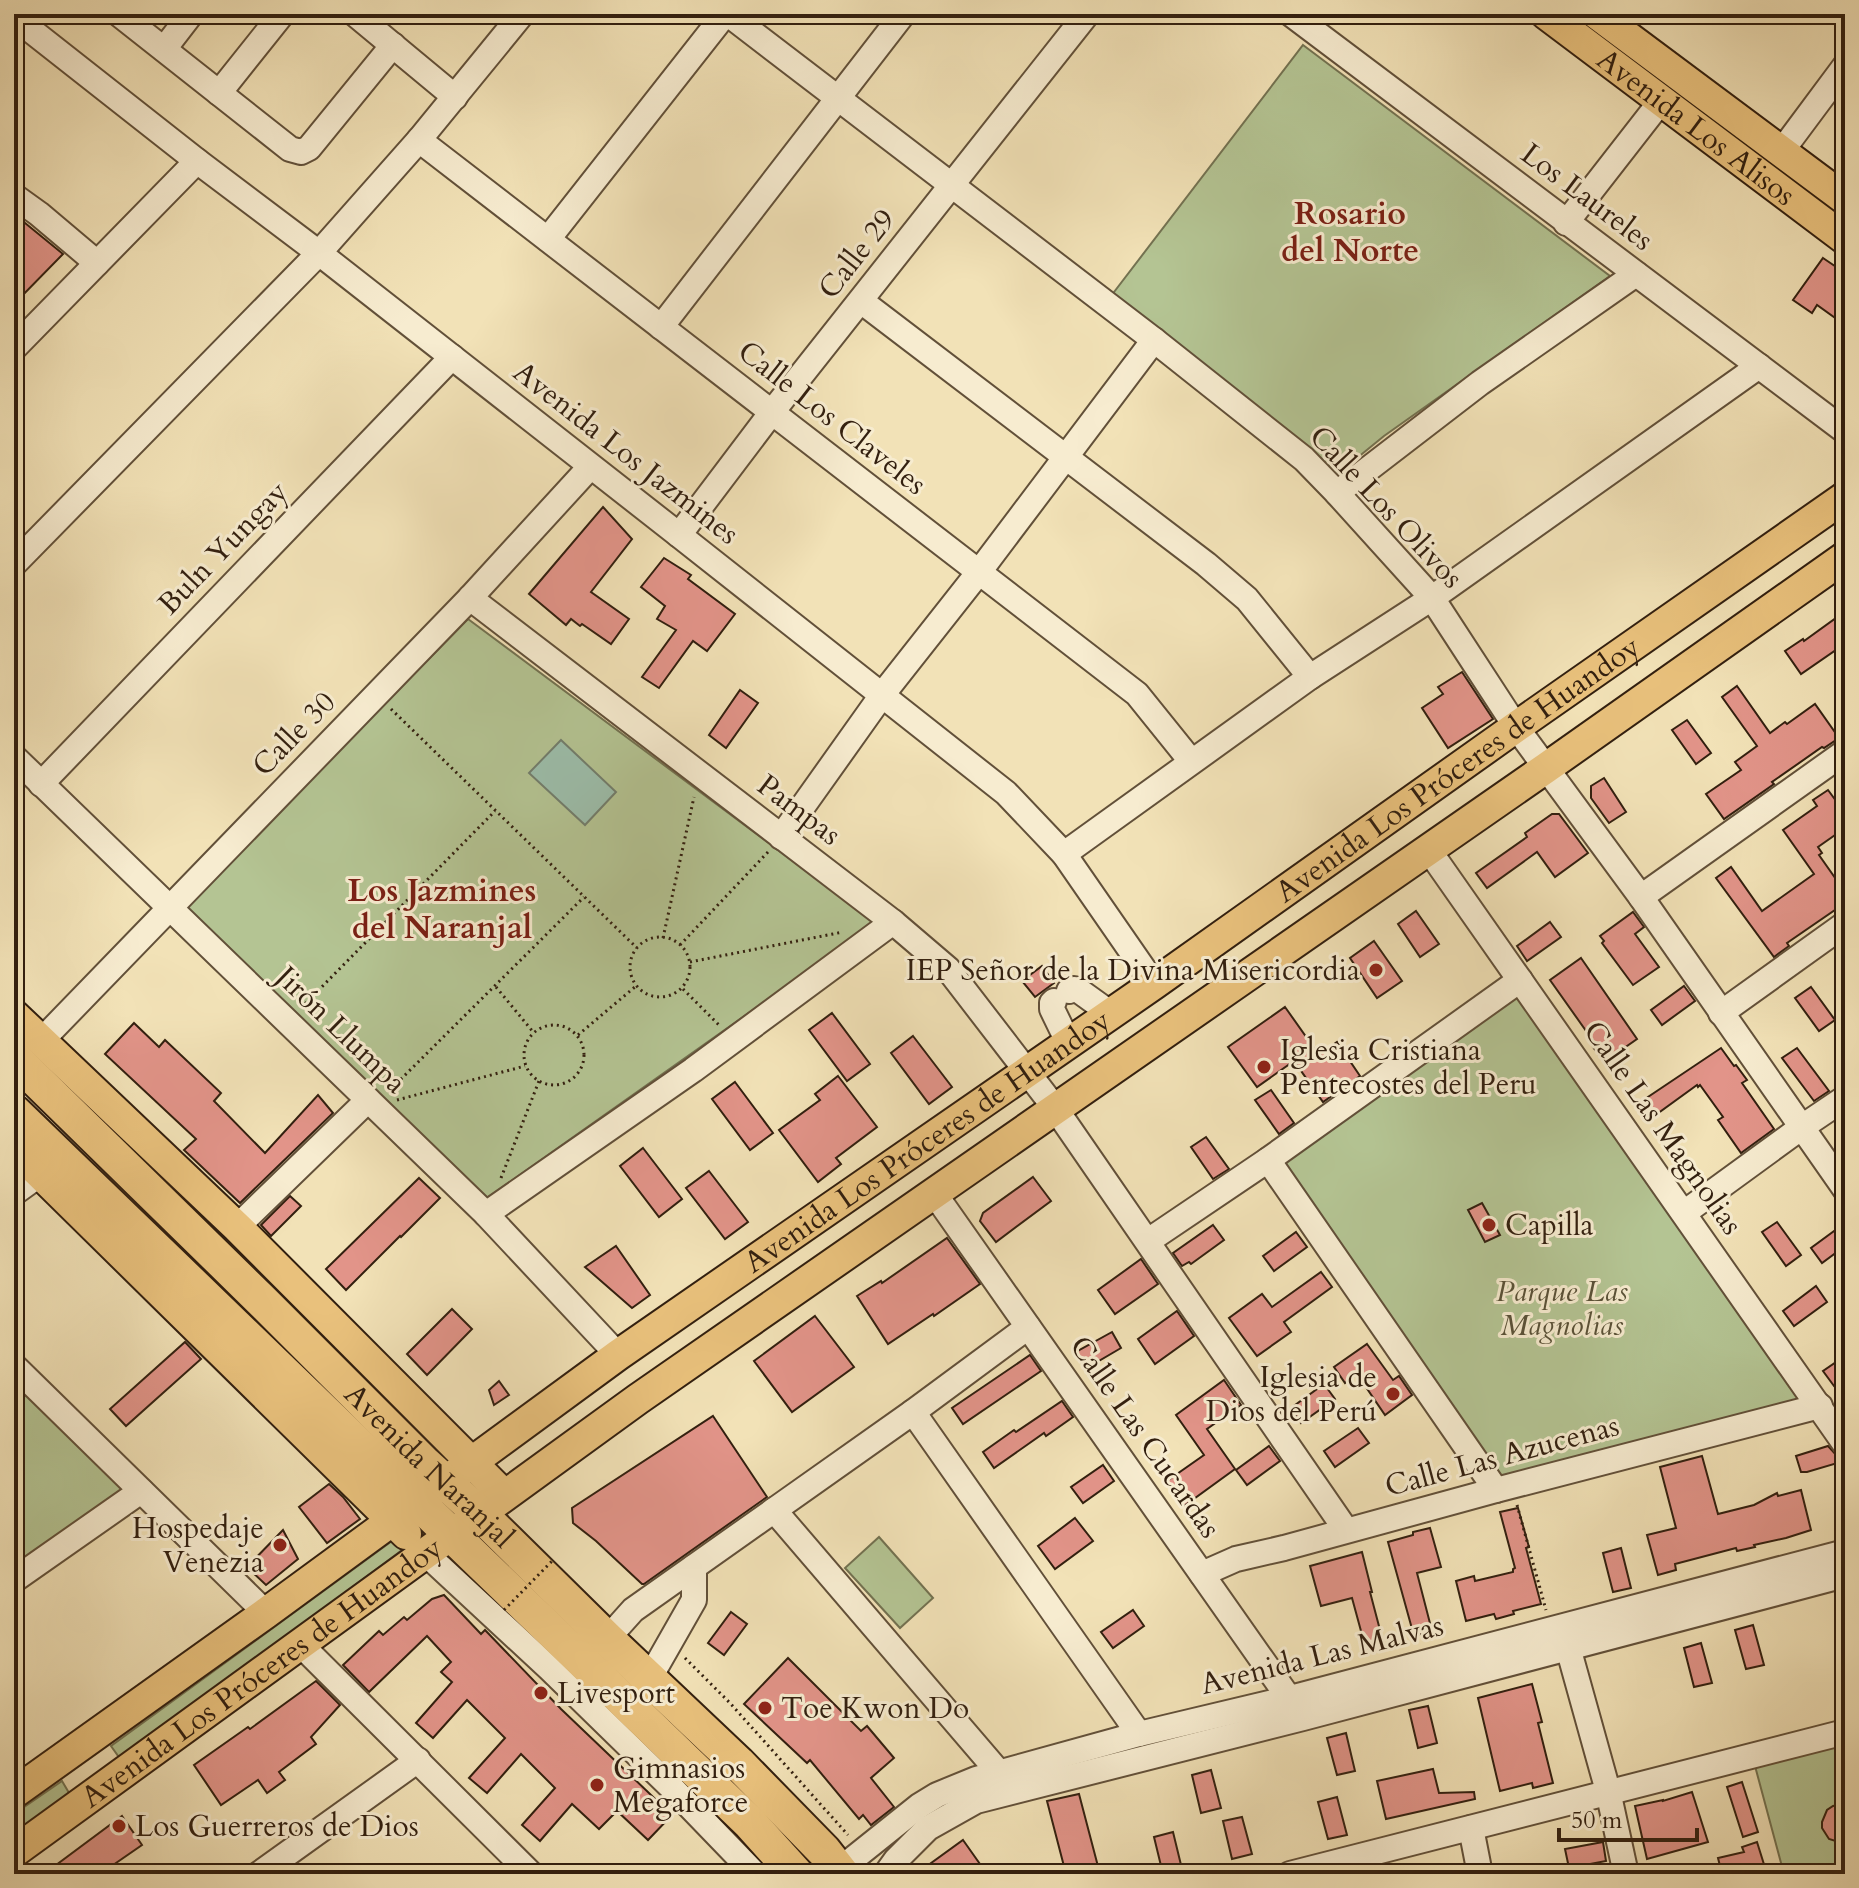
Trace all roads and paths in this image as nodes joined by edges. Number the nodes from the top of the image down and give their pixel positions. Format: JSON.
{"nodes":[{"id":1,"x":119,"y":14,"type":"edge"},
{"id":2,"x":191,"y":14,"type":"edge"},
{"id":3,"x":282,"y":14,"type":"edge"},
{"id":4,"x":355,"y":14,"type":"edge"},
{"id":5,"x":522,"y":14,"type":"edge"},
{"id":6,"x":726,"y":14,"type":"edge"},
{"id":7,"x":903,"y":14,"type":"edge"},
{"id":8,"x":1087,"y":14,"type":"edge"},
{"id":9,"x":1291,"y":14,"type":"edge"},
{"id":10,"x":1546,"y":14,"type":"edge"},
{"id":11,"x":14,"y":17,"type":"edge"},
{"id":12,"x":1588,"y":21,"type":"edge"},
{"id":13,"x":393,"y":45,"type":"junction"},
{"id":14,"x":164,"y":49,"type":"junction"},
{"id":15,"x":1845,"y":66,"type":"edge"},
{"id":16,"x":219,"y":93,"type":"junction"},
{"id":17,"x":455,"y":97,"type":"junction"},
{"id":18,"x":837,"y":99,"type":"junction"},
{"id":19,"x":1661,"y":101,"type":"junction"},
{"id":20,"x":419,"y":140,"type":"junction"},
{"id":21,"x":1781,"y":152,"type":"junction"},
{"id":22,"x":197,"y":161,"type":"junction"},
{"id":23,"x":952,"y":185,"type":"junction"},
{"id":24,"x":14,"y":196,"type":"edge"},
{"id":25,"x":1845,"y":199,"type":"edge"},
{"id":26,"x":1566,"y":223,"type":"junction"},
{"id":27,"x":548,"y":239,"type":"junction"},
{"id":28,"x":1845,"y":239,"type":"edge"},
{"id":29,"x":319,"y":253,"type":"junction"},
{"id":30,"x":97,"y":263,"type":"junction"},
{"id":31,"x":1636,"y":274,"type":"junction"},
{"id":32,"x":861,"y":301,"type":"junction"},
{"id":33,"x":661,"y":327,"type":"junction"},
{"id":34,"x":1154,"y":340,"type":"junction"},
{"id":35,"x":14,"y":348,"type":"edge"},
{"id":36,"x":452,"y":357,"type":"junction"},
{"id":37,"x":1759,"y":366,"type":"junction"},
{"id":38,"x":772,"y":412,"type":"junction"},
{"id":39,"x":1845,"y":431,"type":"edge"},
{"id":40,"x":1065,"y":457,"type":"junction"},
{"id":41,"x":590,"y":467,"type":"junction"},
{"id":42,"x":1337,"y":493,"type":"junction"},
{"id":43,"x":1845,"y":497,"type":"edge"},
{"id":44,"x":679,"y":535,"type":"junction"},
{"id":45,"x":1845,"y":557,"type":"edge"},
{"id":46,"x":14,"y":564,"type":"edge"},
{"id":47,"x":979,"y":572,"type":"junction"},
{"id":48,"x":470,"y":598,"type":"junction"},
{"id":49,"x":1432,"y":598,"type":"junction"},
{"id":50,"x":1310,"y":677,"type":"junction"},
{"id":51,"x":376,"y":695,"type":"junction"},
{"id":52,"x":882,"y":695,"type":"junction"},
{"id":53,"x":1516,"y":727,"type":"junction"},
{"id":54,"x":1845,"y":752,"type":"edge"},
{"id":55,"x":14,"y":757,"type":"edge"},
{"id":56,"x":1191,"y":761,"type":"junction"},
{"id":57,"x":1546,"y":768,"type":"junction"},
{"id":58,"x":699,"y":774,"type":"junction"},
{"id":59,"x":41,"y":784,"type":"junction"},
{"id":60,"x":496,"y":811,"type":"junction"},
{"id":61,"x":781,"y":837,"type":"junction"},
{"id":62,"x":1428,"y":849,"type":"junction"},
{"id":63,"x":1064,"y":854,"type":"junction"},
{"id":64,"x":584,"y":896,"type":"junction"},
{"id":65,"x":1641,"y":897,"type":"junction"},
{"id":66,"x":169,"y":909,"type":"junction"},
{"id":67,"x":893,"y":922,"type":"junction"},
{"id":68,"x":1845,"y":924,"type":"edge"},
{"id":69,"x":846,"y":931,"type":"dead end"},
{"id":70,"x":663,"y":938,"type":"junction"},
{"id":71,"x":680,"y":945,"type":"junction"},
{"id":72,"x":637,"y":948,"type":"junction"},
{"id":73,"x":690,"y":962,"type":"junction"},
{"id":74,"x":1520,"y":980,"type":"junction"},
{"id":75,"x":1154,"y":984,"type":"junction"},
{"id":76,"x":495,"y":986,"type":"junction"},
{"id":77,"x":636,"y":986,"type":"junction"},
{"id":78,"x":682,"y":988,"type":"junction"},
{"id":79,"x":1110,"y":1013,"type":"junction"},
{"id":80,"x":1721,"y":1013,"type":"junction"},
{"id":81,"x":14,"y":1015,"type":"edge"},
{"id":82,"x":287,"y":1022,"type":"junction"},
{"id":83,"x":534,"y":1033,"type":"junction"},
{"id":84,"x":577,"y":1035,"type":"junction"},
{"id":85,"x":734,"y":1040,"type":"junction"},
{"id":86,"x":1068,"y":1042,"type":"junction"},
{"id":87,"x":27,"y":1050,"type":"edge"},
{"id":88,"x":526,"y":1065,"type":"junction"},
{"id":89,"x":1025,"y":1071,"type":"junction"},
{"id":90,"x":539,"y":1081,"type":"junction"},
{"id":91,"x":1845,"y":1098,"type":"edge"},
{"id":92,"x":371,"y":1103,"type":"junction"},
{"id":93,"x":1055,"y":1108,"type":"junction"},
{"id":94,"x":1802,"y":1127,"type":"junction"},
{"id":95,"x":19,"y":1135,"type":"edge"},
{"id":96,"x":1268,"y":1160,"type":"junction"},
{"id":97,"x":39,"y":1175,"type":"junction"},
{"id":98,"x":1845,"y":1189,"type":"edge"},
{"id":99,"x":14,"y":1193,"type":"edge"},
{"id":100,"x":934,"y":1193,"type":"junction"},
{"id":101,"x":1684,"y":1213,"type":"junction"},
{"id":102,"x":486,"y":1214,"type":"junction"},
{"id":103,"x":237,"y":1227,"type":"junction"},
{"id":104,"x":1148,"y":1241,"type":"junction"},
{"id":105,"x":1028,"y":1327,"type":"junction"},
{"id":106,"x":618,"y":1355,"type":"junction"},
{"id":107,"x":14,"y":1366,"type":"edge"},
{"id":108,"x":23,"y":1390,"type":"edge"},
{"id":109,"x":1820,"y":1406,"type":"junction"},
{"id":110,"x":913,"y":1412,"type":"junction"},
{"id":111,"x":1845,"y":1444,"type":"edge"},
{"id":112,"x":1504,"y":1488,"type":"junction"},
{"id":113,"x":141,"y":1491,"type":"junction"},
{"id":114,"x":432,"y":1492,"type":"junction"},
{"id":115,"x":492,"y":1504,"type":"junction"},
{"id":116,"x":774,"y":1510,"type":"junction"},
{"id":117,"x":1346,"y":1530,"type":"junction"},
{"id":118,"x":438,"y":1543,"type":"junction"},
{"id":119,"x":1845,"y":1552,"type":"edge"},
{"id":120,"x":554,"y":1559,"type":"dead end"},
{"id":121,"x":694,"y":1567,"type":"junction"},
{"id":122,"x":1202,"y":1574,"type":"junction"},
{"id":123,"x":1845,"y":1575,"type":"edge"},
{"id":124,"x":14,"y":1580,"type":"edge"},
{"id":125,"x":504,"y":1610,"type":"dead end"},
{"id":126,"x":266,"y":1613,"type":"junction"},
{"id":127,"x":1560,"y":1634,"type":"junction"},
{"id":128,"x":607,"y":1639,"type":"junction"},
{"id":129,"x":299,"y":1643,"type":"junction"},
{"id":130,"x":667,"y":1647,"type":"junction"},
{"id":131,"x":649,"y":1679,"type":"junction"},
{"id":132,"x":1296,"y":1708,"type":"junction"},
{"id":133,"x":1845,"y":1732,"type":"edge"},
{"id":134,"x":1139,"y":1734,"type":"junction"},
{"id":135,"x":90,"y":1739,"type":"junction"},
{"id":136,"x":418,"y":1760,"type":"junction"},
{"id":137,"x":118,"y":1778,"type":"junction"},
{"id":138,"x":1007,"y":1782,"type":"junction"},
{"id":139,"x":1608,"y":1791,"type":"junction"},
{"id":140,"x":14,"y":1793,"type":"edge"},
{"id":141,"x":1471,"y":1828,"type":"junction"},
{"id":142,"x":14,"y":1852,"type":"edge"},
{"id":143,"x":848,"y":1865,"type":"edge"},
{"id":144,"x":518,"y":1870,"type":"edge"},
{"id":145,"x":1326,"y":1870,"type":"edge"},
{"id":146,"x":259,"y":1874,"type":"edge"},
{"id":147,"x":755,"y":1874,"type":"edge"},
{"id":148,"x":796,"y":1874,"type":"edge"},
{"id":149,"x":886,"y":1874,"type":"edge"},
{"id":150,"x":1290,"y":1874,"type":"edge"},
{"id":151,"x":1480,"y":1874,"type":"edge"},
{"id":152,"x":1626,"y":1874,"type":"edge"}],
"edges":[{"from":1,"to":14,"type":"street"},
{"from":2,"to":14,"type":"street"},
{"from":3,"to":16,"type":"street"},
{"from":4,"to":13,"type":"street"},
{"from":5,"to":17,"type":"street"},
{"from":6,"to":18,"type":"street","name":"Calle Los Olivos"},
{"from":6,"to":27,"type":"street"},
{"from":7,"to":18,"type":"street"},
{"from":8,"to":23,"type":"street","name":"Calle 29"},
{"from":9,"to":26,"type":"street","name":"Los Laureles"},
{"from":10,"to":12,"type":"main road","name":"Avenida Los Alisos"},
{"from":11,"to":22,"type":"street","name":"Avenida Los Jazmines"},
{"from":12,"to":19,"type":"main road","name":"Avenida Los Alisos"},
{"from":12,"to":21,"type":"main road","name":"Avenida Los Alisos"},
{"from":13,"to":16,"type":"street"},
{"from":13,"to":17,"type":"street"},
{"from":14,"to":16,"type":"street"},
{"from":15,"to":21,"type":"street"},
{"from":17,"to":20,"type":"street"},
{"from":18,"to":23,"type":"street","name":"Calle Los Olivos"},
{"from":18,"to":33,"type":"street"},
{"from":19,"to":26,"type":"street"},
{"from":19,"to":28,"type":"main road","name":"Avenida Los Alisos"},
{"from":20,"to":27,"type":"street","name":"Calle Los Claveles"},
{"from":20,"to":29,"type":"street"},
{"from":21,"to":25,"type":"main road","name":"Avenida Los Alisos"},
{"from":22,"to":29,"type":"street","name":"Avenida Los Jazmines"},
{"from":22,"to":30,"type":"street"},
{"from":23,"to":32,"type":"street","name":"Calle 29"},
{"from":23,"to":34,"type":"street","name":"Calle Los Olivos"},
{"from":24,"to":30,"type":"street"},
{"from":26,"to":31,"type":"street","name":"Los Laureles"},
{"from":27,"to":33,"type":"street","name":"Calle Los Claveles"},
{"from":29,"to":36,"type":"street","name":"Avenida Los Jazmines"},
{"from":29,"to":46,"type":"street"},
{"from":30,"to":35,"type":"street"},
{"from":31,"to":37,"type":"street","name":"Los Laureles"},
{"from":31,"to":42,"type":"street"},
{"from":32,"to":38,"type":"street","name":"Calle 29"},
{"from":32,"to":40,"type":"street"},
{"from":33,"to":38,"type":"street","name":"Calle Los Claveles"},
{"from":34,"to":40,"type":"street"},
{"from":34,"to":42,"type":"street","name":"Calle Los Olivos"},
{"from":36,"to":41,"type":"street","name":"Avenida Los Jazmines"},
{"from":36,"to":59,"type":"street","name":"Buln Yungay"},
{"from":37,"to":39,"type":"street","name":"Los Laureles"},
{"from":37,"to":49,"type":"street"},
{"from":38,"to":44,"type":"street","name":"Calle 29"},
{"from":38,"to":47,"type":"street","name":"Calle Los Claveles"},
{"from":40,"to":47,"type":"street"},
{"from":40,"to":50,"type":"street"},
{"from":41,"to":44,"type":"street","name":"Avenida Los Jazmines"},
{"from":41,"to":48,"type":"street","name":"Calle 30"},
{"from":42,"to":49,"type":"street","name":"Calle Los Olivos"},
{"from":43,"to":53,"type":"main road","name":"Avenida Los Próceres de Huandoy"},
{"from":44,"to":52,"type":"street","name":"Avenida Los Jazmines"},
{"from":45,"to":57,"type":"main road","name":"Avenida Los Próceres de Huandoy"},
{"from":47,"to":52,"type":"street"},
{"from":47,"to":56,"type":"street","name":"Calle Los Claveles"},
{"from":48,"to":51,"type":"street","name":"Calle 30"},
{"from":48,"to":58,"type":"street","name":"Pampas"},
{"from":49,"to":50,"type":"street"},
{"from":49,"to":53,"type":"street","name":"Calle Los Olivos"},
{"from":50,"to":56,"type":"street"},
{"from":51,"to":60,"type":"path"},
{"from":51,"to":66,"type":"street","name":"Calle 30"},
{"from":52,"to":61,"type":"street"},
{"from":52,"to":63,"type":"street","name":"Avenida Los Jazmines"},
{"from":53,"to":57,"type":"street","name":"Calle Los Olivos"},
{"from":53,"to":75,"type":"main road","name":"Avenida Los Próceres de Huandoy"},
{"from":54,"to":65,"type":"street"},
{"from":55,"to":59,"type":"street","name":"Jirón Llumpa"},
{"from":56,"to":63,"type":"street"},
{"from":57,"to":62,"type":"main road","name":"Avenida Los Próceres de Huandoy"},
{"from":57,"to":65,"type":"street","name":"Calle Los Olivos"},
{"from":58,"to":61,"type":"street","name":"Pampas"},
{"from":58,"to":70,"type":"path"},
{"from":59,"to":66,"type":"street","name":"Jirón Llumpa"},
{"from":60,"to":64,"type":"path"},
{"from":60,"to":82,"type":"path"},
{"from":61,"to":67,"type":"street","name":"Pampas"},
{"from":61,"to":71,"type":"path"},
{"from":62,"to":74,"type":"street","name":"Calle Las Magnolias"},
{"from":62,"to":93,"type":"main road","name":"Avenida Los Próceres de Huandoy"},
{"from":63,"to":75,"type":"street","name":"Avenida Los Jazmines"},
{"from":64,"to":72,"type":"path"},
{"from":64,"to":76,"type":"path"},
{"from":65,"to":80,"type":"street","name":"Calle Los Olivos"},
{"from":66,"to":82,"type":"street","name":"Jirón Llumpa"},
{"from":66,"to":87,"type":"street","name":"Calle 30"},
{"from":67,"to":85,"type":"street"},
{"from":67,"to":89,"type":"street","name":"Pampas"},
{"from":68,"to":80,"type":"street"},
{"from":69,"to":73,"type":"path"},
{"from":70,"to":71,"type":"path"},
{"from":70,"to":72,"type":"path"},
{"from":71,"to":73,"type":"path"},
{"from":72,"to":77,"type":"path"},
{"from":73,"to":78,"type":"path"},
{"from":74,"to":96,"type":"street"},
{"from":74,"to":101,"type":"street","name":"Calle Las Magnolias"},
{"from":75,"to":79,"type":"main road","name":"Avenida Los Próceres de Huandoy"},
{"from":76,"to":83,"type":"path"},
{"from":76,"to":92,"type":"path"},
{"from":77,"to":78,"type":"path"},
{"from":77,"to":84,"type":"path"},
{"from":78,"to":85,"type":"path"},
{"from":79,"to":86,"type":"main road","name":"Avenida Los Próceres de Huandoy"},
{"from":79,"to":86,"type":"street"},
{"from":80,"to":94,"type":"street","name":"Calle Los Olivos"},
{"from":81,"to":87,"type":"main road","name":"Avenida Naranjal"},
{"from":82,"to":92,"type":"street","name":"Jirón Llumpa"},
{"from":83,"to":84,"type":"path"},
{"from":83,"to":88,"type":"path"},
{"from":84,"to":90,"type":"path"},
{"from":85,"to":102,"type":"street"},
{"from":86,"to":89,"type":"main road","name":"Avenida Los Próceres de Huandoy"},
{"from":87,"to":103,"type":"main road","name":"Avenida Naranjal"},
{"from":87,"to":114,"type":"highway","name":"Avenida Naranjal"},
{"from":88,"to":90,"type":"path"},
{"from":88,"to":92,"type":"path"},
{"from":89,"to":93,"type":"street","name":"Pampas"},
{"from":89,"to":106,"type":"main road","name":"Avenida Los Próceres de Huandoy"},
{"from":90,"to":102,"type":"path"},
{"from":91,"to":94,"type":"street"},
{"from":92,"to":102,"type":"street","name":"Jirón Llumpa"},
{"from":92,"to":103,"type":"street"},
{"from":93,"to":100,"type":"main road","name":"Avenida Los Próceres de Huandoy"},
{"from":93,"to":104,"type":"street","name":"Pampas"},
{"from":94,"to":98,"type":"street","name":"Calle Los Olivos"},
{"from":94,"to":101,"type":"street"},
{"from":95,"to":97,"type":"main road","name":"Avenida Naranjal"},
{"from":95,"to":114,"type":"highway","name":"Avenida Naranjal"},
{"from":96,"to":104,"type":"street"},
{"from":96,"to":112,"type":"street"},
{"from":97,"to":99,"type":"street"},
{"from":97,"to":114,"type":"main road","name":"Avenida Naranjal"},
{"from":100,"to":105,"type":"street","name":"Calle Las Cucardas"},
{"from":100,"to":115,"type":"main road","name":"Avenida Los Próceres de Huandoy"},
{"from":101,"to":109,"type":"street","name":"Calle Las Magnolias"},
{"from":102,"to":106,"type":"street","name":"Jirón Llumpa"},
{"from":103,"to":114,"type":"main road","name":"Avenida Naranjal"},
{"from":104,"to":117,"type":"street","name":"Pampas"},
{"from":105,"to":110,"type":"street"},
{"from":105,"to":122,"type":"street","name":"Calle Las Cucardas"},
{"from":106,"to":114,"type":"main road","name":"Avenida Los Próceres de Huandoy"},
{"from":107,"to":108,"type":"street"},
{"from":108,"to":113,"type":"street"},
{"from":109,"to":111,"type":"street","name":"Calle Las Magnolias"},
{"from":109,"to":112,"type":"street","name":"Calle Las Azucenas"},
{"from":110,"to":116,"type":"street"},
{"from":110,"to":134,"type":"street"},
{"from":112,"to":117,"type":"street","name":"Calle Las Azucenas"},
{"from":112,"to":127,"type":"path"},
{"from":113,"to":124,"type":"street"},
{"from":113,"to":126,"type":"street"},
{"from":114,"to":115,"type":"highway","name":"Avenida Naranjal"},
{"from":114,"to":118,"type":"highway","name":"Avenida Naranjal"},
{"from":114,"to":126,"type":"main road","name":"Avenida Los Próceres de Huandoy"},
{"from":115,"to":118,"type":"main road","name":"Avenida Los Próceres de Huandoy"},
{"from":115,"to":128,"type":"highway","name":"Avenida Naranjal"},
{"from":116,"to":121,"type":"street"},
{"from":116,"to":138,"type":"street"},
{"from":117,"to":122,"type":"street","name":"Calle Las Azucenas"},
{"from":118,"to":129,"type":"main road","name":"Avenida Los Próceres de Huandoy"},
{"from":118,"to":147,"type":"street","name":"Avenida Naranjal"},
{"from":118,"to":148,"type":"highway","name":"Avenida Naranjal"},
{"from":119,"to":127,"type":"street","name":"Avenida Las Malvas"},
{"from":120,"to":125,"type":"path","bridge":true},
{"from":121,"to":128,"type":"street"},
{"from":121,"to":130,"type":"street"},
{"from":122,"to":132,"type":"street","name":"Calle Las Cucardas"},
{"from":123,"to":127,"type":"street","name":"Avenida Las Malvas"},
{"from":126,"to":135,"type":"main road","name":"Avenida Los Próceres de Huandoy"},
{"from":127,"to":132,"type":"street","name":"Avenida Las Malvas"},
{"from":127,"to":139,"type":"street"},
{"from":128,"to":131,"type":"highway","name":"Avenida Naranjal"},
{"from":129,"to":136,"type":"street"},
{"from":129,"to":137,"type":"main road","name":"Avenida Los Próceres de Huandoy"},
{"from":130,"to":131,"type":"street"},
{"from":130,"to":143,"type":"path"},
{"from":131,"to":143,"type":"highway","name":"Avenida Naranjal"},
{"from":132,"to":134,"type":"street","name":"Avenida Las Malvas"},
{"from":132,"to":138,"type":"street","name":"Avenida Las Malvas"},
{"from":133,"to":139,"type":"street"},
{"from":134,"to":138,"type":"street","name":"Avenida Las Malvas"},
{"from":135,"to":137,"type":"main road"},
{"from":135,"to":140,"type":"main road","name":"Avenida Los Próceres de Huandoy"},
{"from":136,"to":144,"type":"street"},
{"from":136,"to":146,"type":"street"},
{"from":137,"to":142,"type":"main road","name":"Avenida Los Próceres de Huandoy"},
{"from":138,"to":143,"type":"street","name":"Avenida Las Malvas"},
{"from":138,"to":149,"type":"street","name":"Avenida Las Malvas"},
{"from":139,"to":141,"type":"street"},
{"from":139,"to":152,"type":"street"},
{"from":141,"to":145,"type":"street"},
{"from":141,"to":151,"type":"street"},
{"from":145,"to":150,"type":"street"}]}
